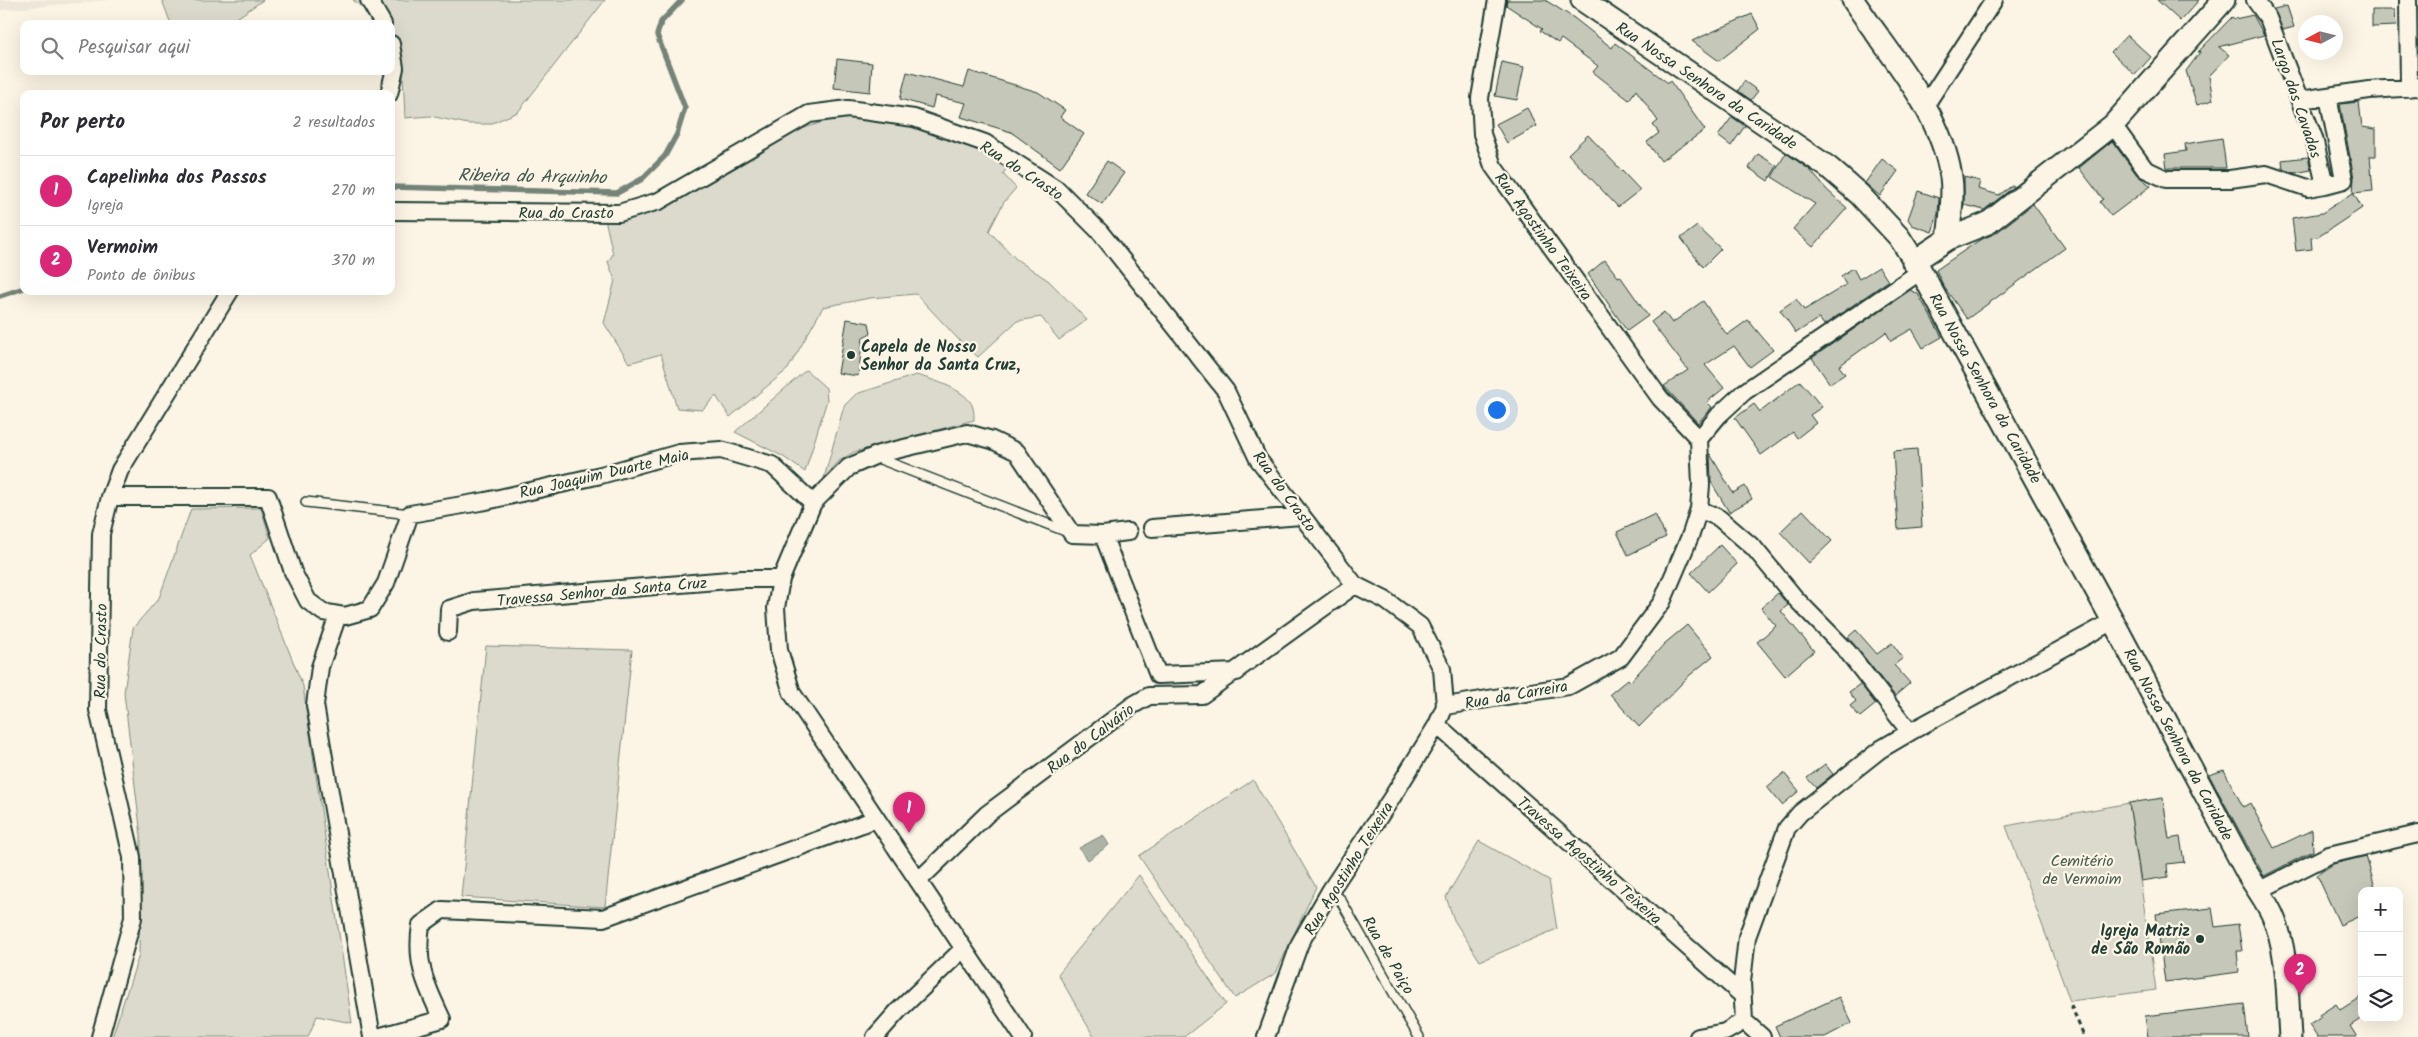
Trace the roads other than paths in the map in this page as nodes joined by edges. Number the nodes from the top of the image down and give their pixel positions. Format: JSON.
{"nodes":[{"id":1,"x":369,"y":0,"type":"edge"},
{"id":2,"x":1497,"y":0,"type":"edge"},
{"id":3,"x":1582,"y":0,"type":"edge"},
{"id":4,"x":1853,"y":0,"type":"edge"},
{"id":5,"x":1994,"y":0,"type":"edge"},
{"id":6,"x":2224,"y":0,"type":"edge"},
{"id":7,"x":2255,"y":0,"type":"edge"},
{"id":8,"x":2408,"y":0,"type":"edge"},
{"id":9,"x":2414,"y":0,"type":"edge"},
{"id":10,"x":381,"y":20,"type":"edge"},
{"id":11,"x":393,"y":75,"type":"edge"},
{"id":12,"x":2414,"y":87,"type":"edge"},
{"id":13,"x":390,"y":90,"type":"edge"},
{"id":14,"x":2328,"y":96,"type":"junction"},
{"id":15,"x":2300,"y":100,"type":"junction"},
{"id":16,"x":1925,"y":106,"type":"junction"},
{"id":17,"x":2113,"y":125,"type":"junction"},
{"id":18,"x":2325,"y":186,"type":"junction"},
{"id":19,"x":395,"y":211,"type":"edge"},
{"id":20,"x":1948,"y":239,"type":"junction"},
{"id":21,"x":1917,"y":266,"type":"junction"},
{"id":22,"x":228,"y":295,"type":"edge"},
{"id":23,"x":1699,"y":439,"type":"junction"},
{"id":24,"x":873,"y":456,"type":"junction"},
{"id":25,"x":110,"y":497,"type":"junction"},
{"id":26,"x":306,"y":502,"type":"dead end"},
{"id":27,"x":813,"y":503,"type":"junction"},
{"id":28,"x":1699,"y":510,"type":"junction"},
{"id":29,"x":410,"y":514,"type":"junction"},
{"id":30,"x":1301,"y":516,"type":"junction"},
{"id":31,"x":1152,"y":528,"type":"dead end"},
{"id":32,"x":1128,"y":532,"type":"dead end"},
{"id":33,"x":1072,"y":534,"type":"junction"},
{"id":34,"x":1103,"y":535,"type":"junction"},
{"id":35,"x":781,"y":579,"type":"junction"},
{"id":36,"x":1355,"y":585,"type":"junction"},
{"id":37,"x":338,"y":615,"type":"junction"},
{"id":38,"x":2113,"y":621,"type":"junction"},
{"id":39,"x":448,"y":632,"type":"dead end"},
{"id":40,"x":1237,"y":672,"type":"junction"},
{"id":41,"x":1445,"y":706,"type":"junction"},
{"id":42,"x":1437,"y":725,"type":"junction"},
{"id":43,"x":1910,"y":732,"type":"junction"},
{"id":44,"x":876,"y":819,"type":"junction"},
{"id":45,"x":2418,"y":834,"type":"edge"},
{"id":46,"x":918,"y":882,"type":"junction"},
{"id":47,"x":1330,"y":891,"type":"junction"},
{"id":48,"x":2258,"y":891,"type":"junction"},
{"id":49,"x":964,"y":949,"type":"junction"},
{"id":50,"x":1743,"y":996,"type":"junction"},
{"id":51,"x":1744,"y":1021,"type":"junction"},
{"id":52,"x":100,"y":1037,"type":"edge"},
{"id":53,"x":372,"y":1037,"type":"edge"},
{"id":54,"x":378,"y":1037,"type":"edge"},
{"id":55,"x":875,"y":1037,"type":"edge"},
{"id":56,"x":1022,"y":1037,"type":"edge"},
{"id":57,"x":1266,"y":1037,"type":"edge"},
{"id":58,"x":1419,"y":1037,"type":"edge"},
{"id":59,"x":1698,"y":1037,"type":"edge"},
{"id":60,"x":1762,"y":1037,"type":"edge"},
{"id":61,"x":2290,"y":1037,"type":"edge"}],
"edges":[{"from":1,"to":10,"type":"street"},
{"from":2,"to":23,"type":"street","name":"Rua Agostinho Teixeira"},
{"from":3,"to":21,"type":"street","name":"Rua Nossa Senhora da Caridade"},
{"from":4,"to":16,"type":"street"},
{"from":5,"to":16,"type":"street"},
{"from":6,"to":17,"type":"street"},
{"from":7,"to":15,"type":"street","name":"Largo das Cavadas"},
{"from":8,"to":9,"type":"street"},
{"from":8,"to":12,"type":"street"},
{"from":11,"to":13,"type":"street"},
{"from":12,"to":14,"type":"street"},
{"from":14,"to":15,"type":"street"},
{"from":14,"to":18,"type":"street","name":"Largo das Cavadas"},
{"from":15,"to":18,"type":"street","name":"Largo das Cavadas"},
{"from":16,"to":20,"type":"street"},
{"from":17,"to":18,"type":"street"},
{"from":17,"to":20,"type":"street"},
{"from":19,"to":30,"type":"street","name":"Rua do Crasto"},
{"from":20,"to":21,"type":"street"},
{"from":21,"to":23,"type":"street"},
{"from":21,"to":38,"type":"street","name":"Rua Nossa Senhora da Caridade"},
{"from":22,"to":25,"type":"street","name":"Rua do Crasto"},
{"from":23,"to":28,"type":"street","name":"Rua da Carreira"},
{"from":24,"to":27,"type":"street"},
{"from":24,"to":33,"type":"lane"},
{"from":24,"to":33,"type":"street"},
{"from":25,"to":37,"type":"street"},
{"from":25,"to":52,"type":"street","name":"Rua do Crasto"},
{"from":26,"to":29,"type":"lane","name":"Rua Joaquim Duarte Maia"},
{"from":27,"to":29,"type":"street","name":"Rua Joaquim Duarte Maia"},
{"from":27,"to":35,"type":"street"},
{"from":28,"to":41,"type":"street","name":"Rua da Carreira"},
{"from":28,"to":43,"type":"street"},
{"from":29,"to":37,"type":"street"},
{"from":30,"to":31,"type":"street"},
{"from":30,"to":36,"type":"street","name":"Rua do Crasto"},
{"from":32,"to":34,"type":"street"},
{"from":33,"to":34,"type":"street"},
{"from":34,"to":40,"type":"street"},
{"from":35,"to":39,"type":"street","name":"Travessa Senhor da Santa Cruz"},
{"from":35,"to":44,"type":"street"},
{"from":36,"to":40,"type":"street","name":"Rua do Calvário"},
{"from":36,"to":41,"type":"street","name":"Rua do Crasto"},
{"from":37,"to":53,"type":"street"},
{"from":38,"to":43,"type":"street"},
{"from":38,"to":48,"type":"street","name":"Rua Nossa Senhora da Caridade"},
{"from":40,"to":46,"type":"street","name":"Rua do Calvário"},
{"from":41,"to":42,"type":"street","name":"Rua Agostinho Teixeira"},
{"from":42,"to":47,"type":"street","name":"Rua Agostinho Teixeira"},
{"from":42,"to":50,"type":"street","name":"Travessa Agostinho Teixeira"},
{"from":43,"to":50,"type":"street"},
{"from":44,"to":46,"type":"street"},
{"from":44,"to":54,"type":"street"},
{"from":45,"to":48,"type":"street"},
{"from":46,"to":49,"type":"street"},
{"from":47,"to":57,"type":"street","name":"Rua Agostinho Teixeira"},
{"from":47,"to":58,"type":"lane","name":"Rua de Paiço"},
{"from":48,"to":61,"type":"street","name":"Rua Nossa Senhora da Caridade"},
{"from":49,"to":55,"type":"street"},
{"from":49,"to":56,"type":"street"},
{"from":50,"to":51,"type":"street"},
{"from":51,"to":59,"type":"street"},
{"from":51,"to":60,"type":"street"}]}
